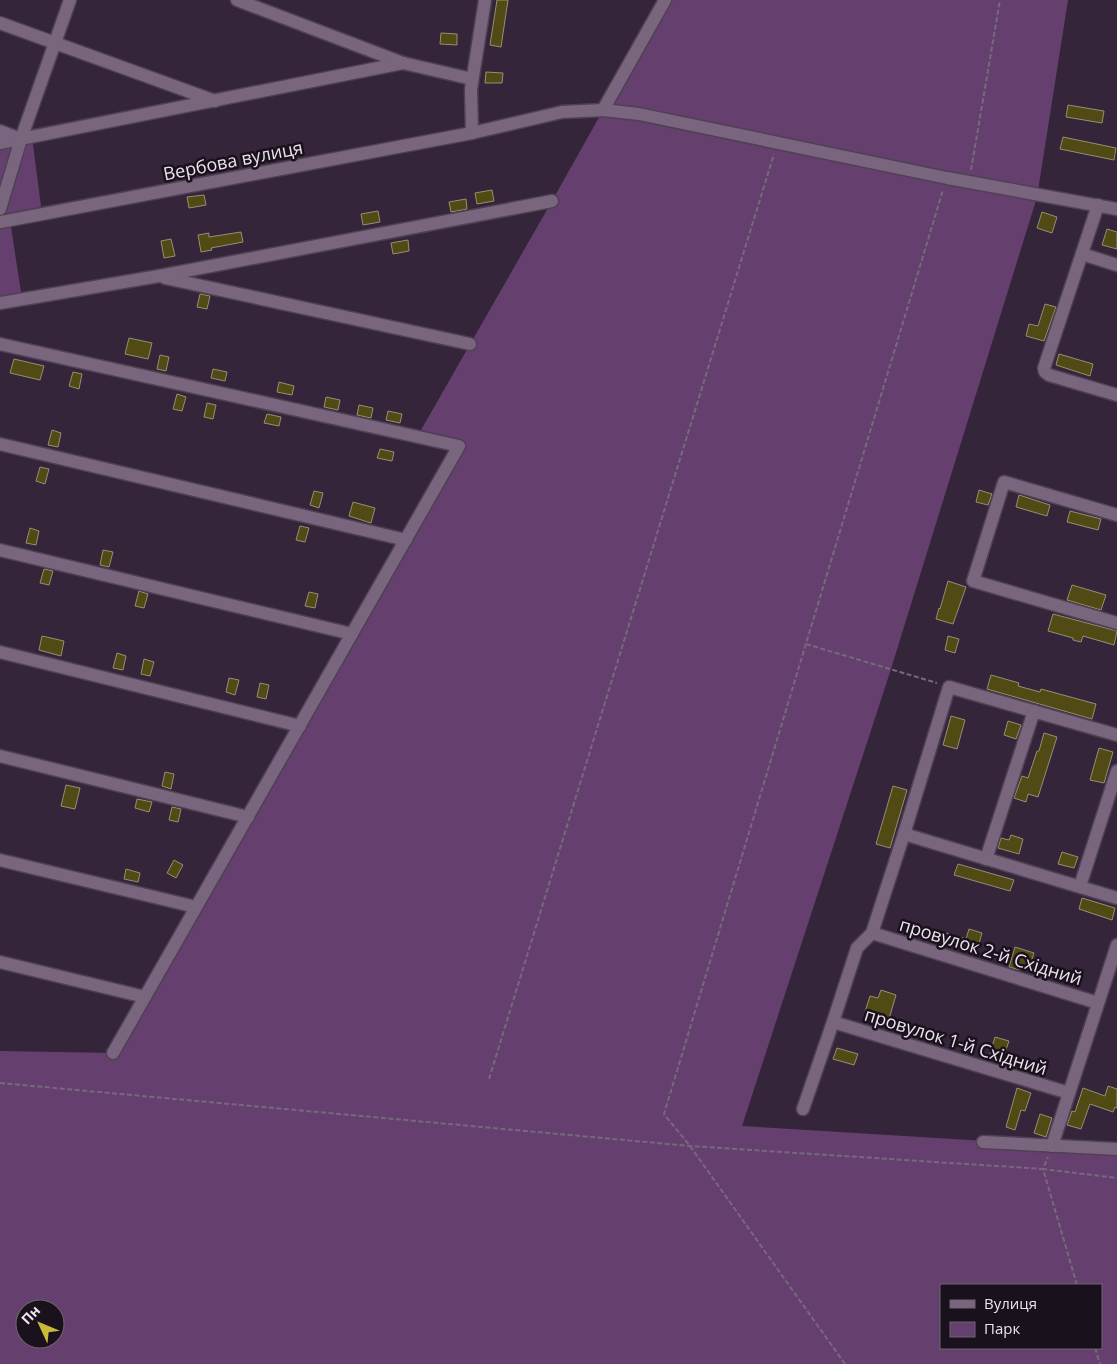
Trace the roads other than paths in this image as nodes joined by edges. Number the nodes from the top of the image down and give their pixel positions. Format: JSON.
{"nodes":[{"id":1,"x":70,"y":0,"type":"edge"},
{"id":2,"x":237,"y":0,"type":"edge"},
{"id":3,"x":485,"y":0,"type":"edge"},
{"id":4,"x":665,"y":0,"type":"edge"},
{"id":5,"x":0,"y":23,"type":"edge"},
{"id":6,"x":54,"y":43,"type":"junction"},
{"id":7,"x":403,"y":63,"type":"junction"},
{"id":8,"x":472,"y":79,"type":"junction"},
{"id":9,"x":215,"y":101,"type":"junction"},
{"id":10,"x":603,"y":110,"type":"junction"},
{"id":11,"x":0,"y":131,"type":"edge"},
{"id":12,"x":472,"y":132,"type":"junction"},
{"id":13,"x":21,"y":139,"type":"junction"},
{"id":14,"x":0,"y":143,"type":"edge"},
{"id":15,"x":552,"y":202,"type":"dead end"},
{"id":16,"x":1098,"y":205,"type":"junction"},
{"id":17,"x":1117,"y":208,"type":"edge"},
{"id":18,"x":0,"y":209,"type":"edge"},
{"id":19,"x":0,"y":222,"type":"edge"},
{"id":20,"x":1082,"y":254,"type":"junction"},
{"id":21,"x":1117,"y":265,"type":"edge"},
{"id":22,"x":159,"y":276,"type":"junction"},
{"id":23,"x":0,"y":303,"type":"edge"},
{"id":24,"x":0,"y":344,"type":"edge"},
{"id":25,"x":470,"y":344,"type":"dead end"},
{"id":26,"x":1117,"y":395,"type":"edge"},
{"id":27,"x":0,"y":444,"type":"edge"},
{"id":28,"x":1117,"y":515,"type":"edge"},
{"id":29,"x":406,"y":540,"type":"junction"},
{"id":30,"x":0,"y":550,"type":"edge"},
{"id":31,"x":1117,"y":623,"type":"edge"},
{"id":32,"x":352,"y":634,"type":"junction"},
{"id":33,"x":0,"y":652,"type":"edge"},
{"id":34,"x":1034,"y":711,"type":"junction"},
{"id":35,"x":300,"y":726,"type":"junction"},
{"id":36,"x":1117,"y":734,"type":"edge"},
{"id":37,"x":0,"y":756,"type":"edge"},
{"id":38,"x":1117,"y":771,"type":"edge"},
{"id":39,"x":248,"y":817,"type":"junction"},
{"id":40,"x":904,"y":834,"type":"junction"},
{"id":41,"x":986,"y":859,"type":"junction"},
{"id":42,"x":0,"y":860,"type":"edge"},
{"id":43,"x":1080,"y":886,"type":"junction"},
{"id":44,"x":1117,"y":898,"type":"edge"},
{"id":45,"x":196,"y":907,"type":"junction"},
{"id":46,"x":872,"y":933,"type":"junction"},
{"id":47,"x":1117,"y":945,"type":"edge"},
{"id":48,"x":0,"y":962,"type":"edge"},
{"id":49,"x":1114,"y":964,"type":"edge"},
{"id":50,"x":145,"y":997,"type":"junction"},
{"id":51,"x":1098,"y":1003,"type":"junction"},
{"id":52,"x":834,"y":1022,"type":"junction"},
{"id":53,"x":113,"y":1053,"type":"dead end"},
{"id":54,"x":1069,"y":1094,"type":"junction"},
{"id":55,"x":803,"y":1109,"type":"dead end"},
{"id":56,"x":983,"y":1142,"type":"dead end"},
{"id":57,"x":1052,"y":1146,"type":"junction"},
{"id":58,"x":1117,"y":1149,"type":"edge"}],
"edges":[{"from":1,"to":6,"type":"street"},
{"from":2,"to":7,"type":"street"},
{"from":3,"to":8,"type":"street"},
{"from":4,"to":10,"type":"street"},
{"from":5,"to":6,"type":"street"},
{"from":6,"to":9,"type":"street"},
{"from":6,"to":13,"type":"street"},
{"from":7,"to":8,"type":"street"},
{"from":7,"to":9,"type":"street"},
{"from":8,"to":12,"type":"street"},
{"from":9,"to":13,"type":"street"},
{"from":10,"to":12,"type":"street","name":"Вербова вулиця"},
{"from":10,"to":16,"type":"street","name":"Вербова вулиця"},
{"from":11,"to":13,"type":"street"},
{"from":12,"to":19,"type":"street","name":"Вербова вулиця"},
{"from":13,"to":14,"type":"street"},
{"from":13,"to":18,"type":"street"},
{"from":15,"to":22,"type":"street"},
{"from":16,"to":17,"type":"street","name":"Вербова вулиця"},
{"from":16,"to":20,"type":"street"},
{"from":20,"to":21,"type":"street"},
{"from":20,"to":26,"type":"street"},
{"from":22,"to":23,"type":"street"},
{"from":22,"to":25,"type":"street"},
{"from":24,"to":29,"type":"street"},
{"from":27,"to":29,"type":"street"},
{"from":28,"to":31,"type":"street"},
{"from":29,"to":32,"type":"street"},
{"from":30,"to":32,"type":"street"},
{"from":32,"to":35,"type":"street"},
{"from":33,"to":35,"type":"street"},
{"from":34,"to":36,"type":"street"},
{"from":34,"to":40,"type":"street"},
{"from":34,"to":41,"type":"street"},
{"from":35,"to":39,"type":"street"},
{"from":37,"to":39,"type":"street"},
{"from":38,"to":43,"type":"street"},
{"from":39,"to":45,"type":"street"},
{"from":40,"to":41,"type":"street"},
{"from":40,"to":46,"type":"street"},
{"from":41,"to":43,"type":"street"},
{"from":42,"to":45,"type":"street"},
{"from":43,"to":44,"type":"street"},
{"from":45,"to":50,"type":"street"},
{"from":46,"to":51,"type":"street","name":"провулок 2-й Східний"},
{"from":46,"to":52,"type":"street"},
{"from":47,"to":49,"type":"street"},
{"from":48,"to":50,"type":"street"},
{"from":49,"to":51,"type":"street"},
{"from":50,"to":53,"type":"street"},
{"from":51,"to":54,"type":"street"},
{"from":52,"to":54,"type":"street","name":"провулок 1-й Східний"},
{"from":52,"to":55,"type":"street"},
{"from":54,"to":57,"type":"street"},
{"from":56,"to":57,"type":"street"},
{"from":57,"to":58,"type":"street"}]}
